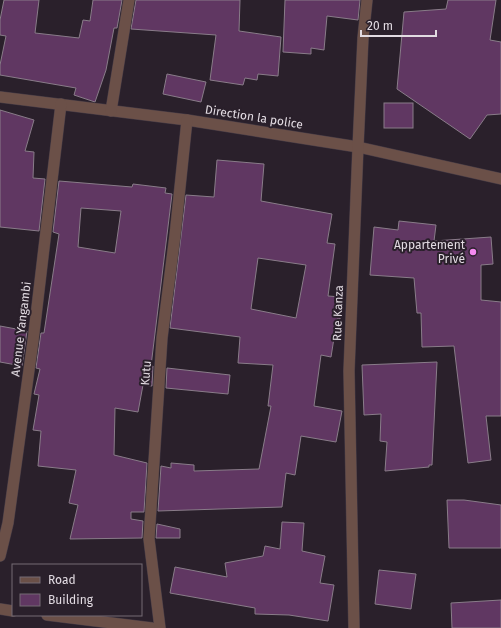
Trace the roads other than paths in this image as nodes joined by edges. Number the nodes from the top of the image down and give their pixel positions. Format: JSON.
{"nodes":[{"id":1,"x":129,"y":0,"type":"edge"},
{"id":2,"x":367,"y":0,"type":"edge"},
{"id":3,"x":0,"y":97,"type":"edge"},
{"id":4,"x":61,"y":104,"type":"junction"},
{"id":5,"x":111,"y":110,"type":"junction"},
{"id":6,"x":187,"y":120,"type":"junction"},
{"id":7,"x":358,"y":147,"type":"junction"},
{"id":8,"x":501,"y":179,"type":"edge"},
{"id":9,"x":0,"y":556,"type":"edge"},
{"id":10,"x":0,"y":609,"type":"edge"},
{"id":11,"x":12,"y":611,"type":"edge"},
{"id":12,"x":55,"y":616,"type":"edge"},
{"id":13,"x":152,"y":628,"type":"edge"},
{"id":14,"x":160,"y":628,"type":"edge"},
{"id":15,"x":354,"y":628,"type":"edge"}],
"edges":[{"from":1,"to":5,"type":"street"},
{"from":2,"to":7,"type":"street","name":"Rue Kanza"},
{"from":3,"to":4,"type":"street","name":"Direction la police"},
{"from":4,"to":5,"type":"street","name":"Direction la police"},
{"from":4,"to":9,"type":"street","name":"Avenue Yangambi"},
{"from":5,"to":6,"type":"street","name":"Direction la police"},
{"from":6,"to":7,"type":"street","name":"Direction la police"},
{"from":6,"to":14,"type":"street","name":"Kutu"},
{"from":7,"to":8,"type":"street","name":"Direction la police"},
{"from":7,"to":15,"type":"street","name":"Rue Kanza"},
{"from":10,"to":11,"type":"street"},
{"from":12,"to":13,"type":"street"}]}
